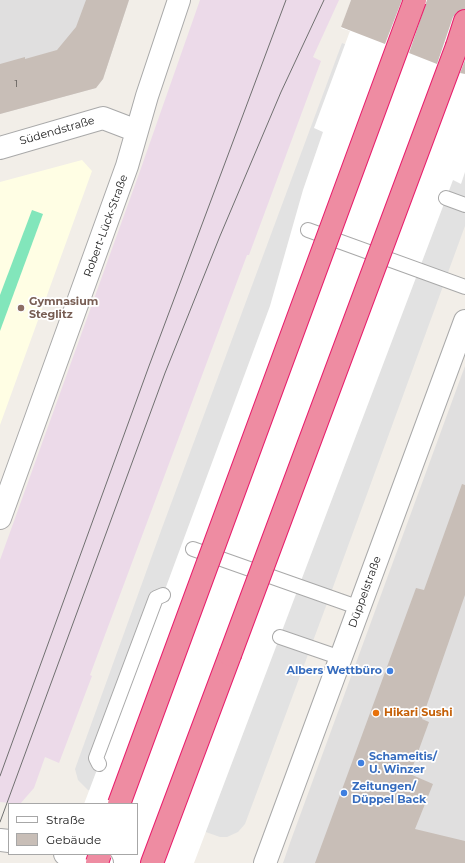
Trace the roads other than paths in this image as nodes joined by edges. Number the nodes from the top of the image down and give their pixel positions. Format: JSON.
{"nodes":[{"id":1,"x":179,"y":0,"type":"edge"},
{"id":2,"x":415,"y":0,"type":"edge"},
{"id":3,"x":465,"y":21,"type":"edge"},
{"id":4,"x":461,"y":40,"type":"edge"},
{"id":5,"x":137,"y":131,"type":"junction"},
{"id":6,"x":0,"y":148,"type":"edge"},
{"id":7,"x":446,"y":198,"type":"dead end"},
{"id":8,"x":465,"y":205,"type":"edge"},
{"id":9,"x":308,"y":230,"type":"dead end"},
{"id":10,"x":465,"y":287,"type":"edge"},
{"id":11,"x":465,"y":321,"type":"edge"},
{"id":12,"x":0,"y":518,"type":"edge"},
{"id":13,"x":193,"y":549,"type":"dead end"},
{"id":14,"x":163,"y":595,"type":"dead end"},
{"id":15,"x":360,"y":608,"type":"junction"},
{"id":16,"x":280,"y":637,"type":"dead end"},
{"id":17,"x":341,"y":658,"type":"junction"},
{"id":18,"x":99,"y":764,"type":"dead end"},
{"id":19,"x":119,"y":803,"type":"edge"},
{"id":20,"x":69,"y":855,"type":"edge"},
{"id":21,"x":102,"y":863,"type":"edge"},
{"id":22,"x":152,"y":863,"type":"edge"},
{"id":23,"x":265,"y":863,"type":"edge"}],
"edges":[{"from":1,"to":5,"type":"street","name":"Robert-Lück-Straße"},
{"from":2,"to":19,"type":"highway","bridge":true},
{"from":3,"to":4,"type":"highway"},
{"from":4,"to":22,"type":"highway","bridge":true},
{"from":5,"to":6,"type":"street","name":"Südendstraße"},
{"from":5,"to":12,"type":"street","name":"Robert-Lück-Straße"},
{"from":7,"to":8,"type":"lane"},
{"from":9,"to":10,"type":"lane"},
{"from":11,"to":15,"type":"street","name":"Düppelstraße"},
{"from":13,"to":15,"type":"lane"},
{"from":14,"to":18,"type":"lane"},
{"from":15,"to":17,"type":"street","name":"Düppelstraße"},
{"from":16,"to":17,"type":"lane"},
{"from":17,"to":23,"type":"street","name":"Düppelstraße"},
{"from":20,"to":21,"type":"street"}]}
